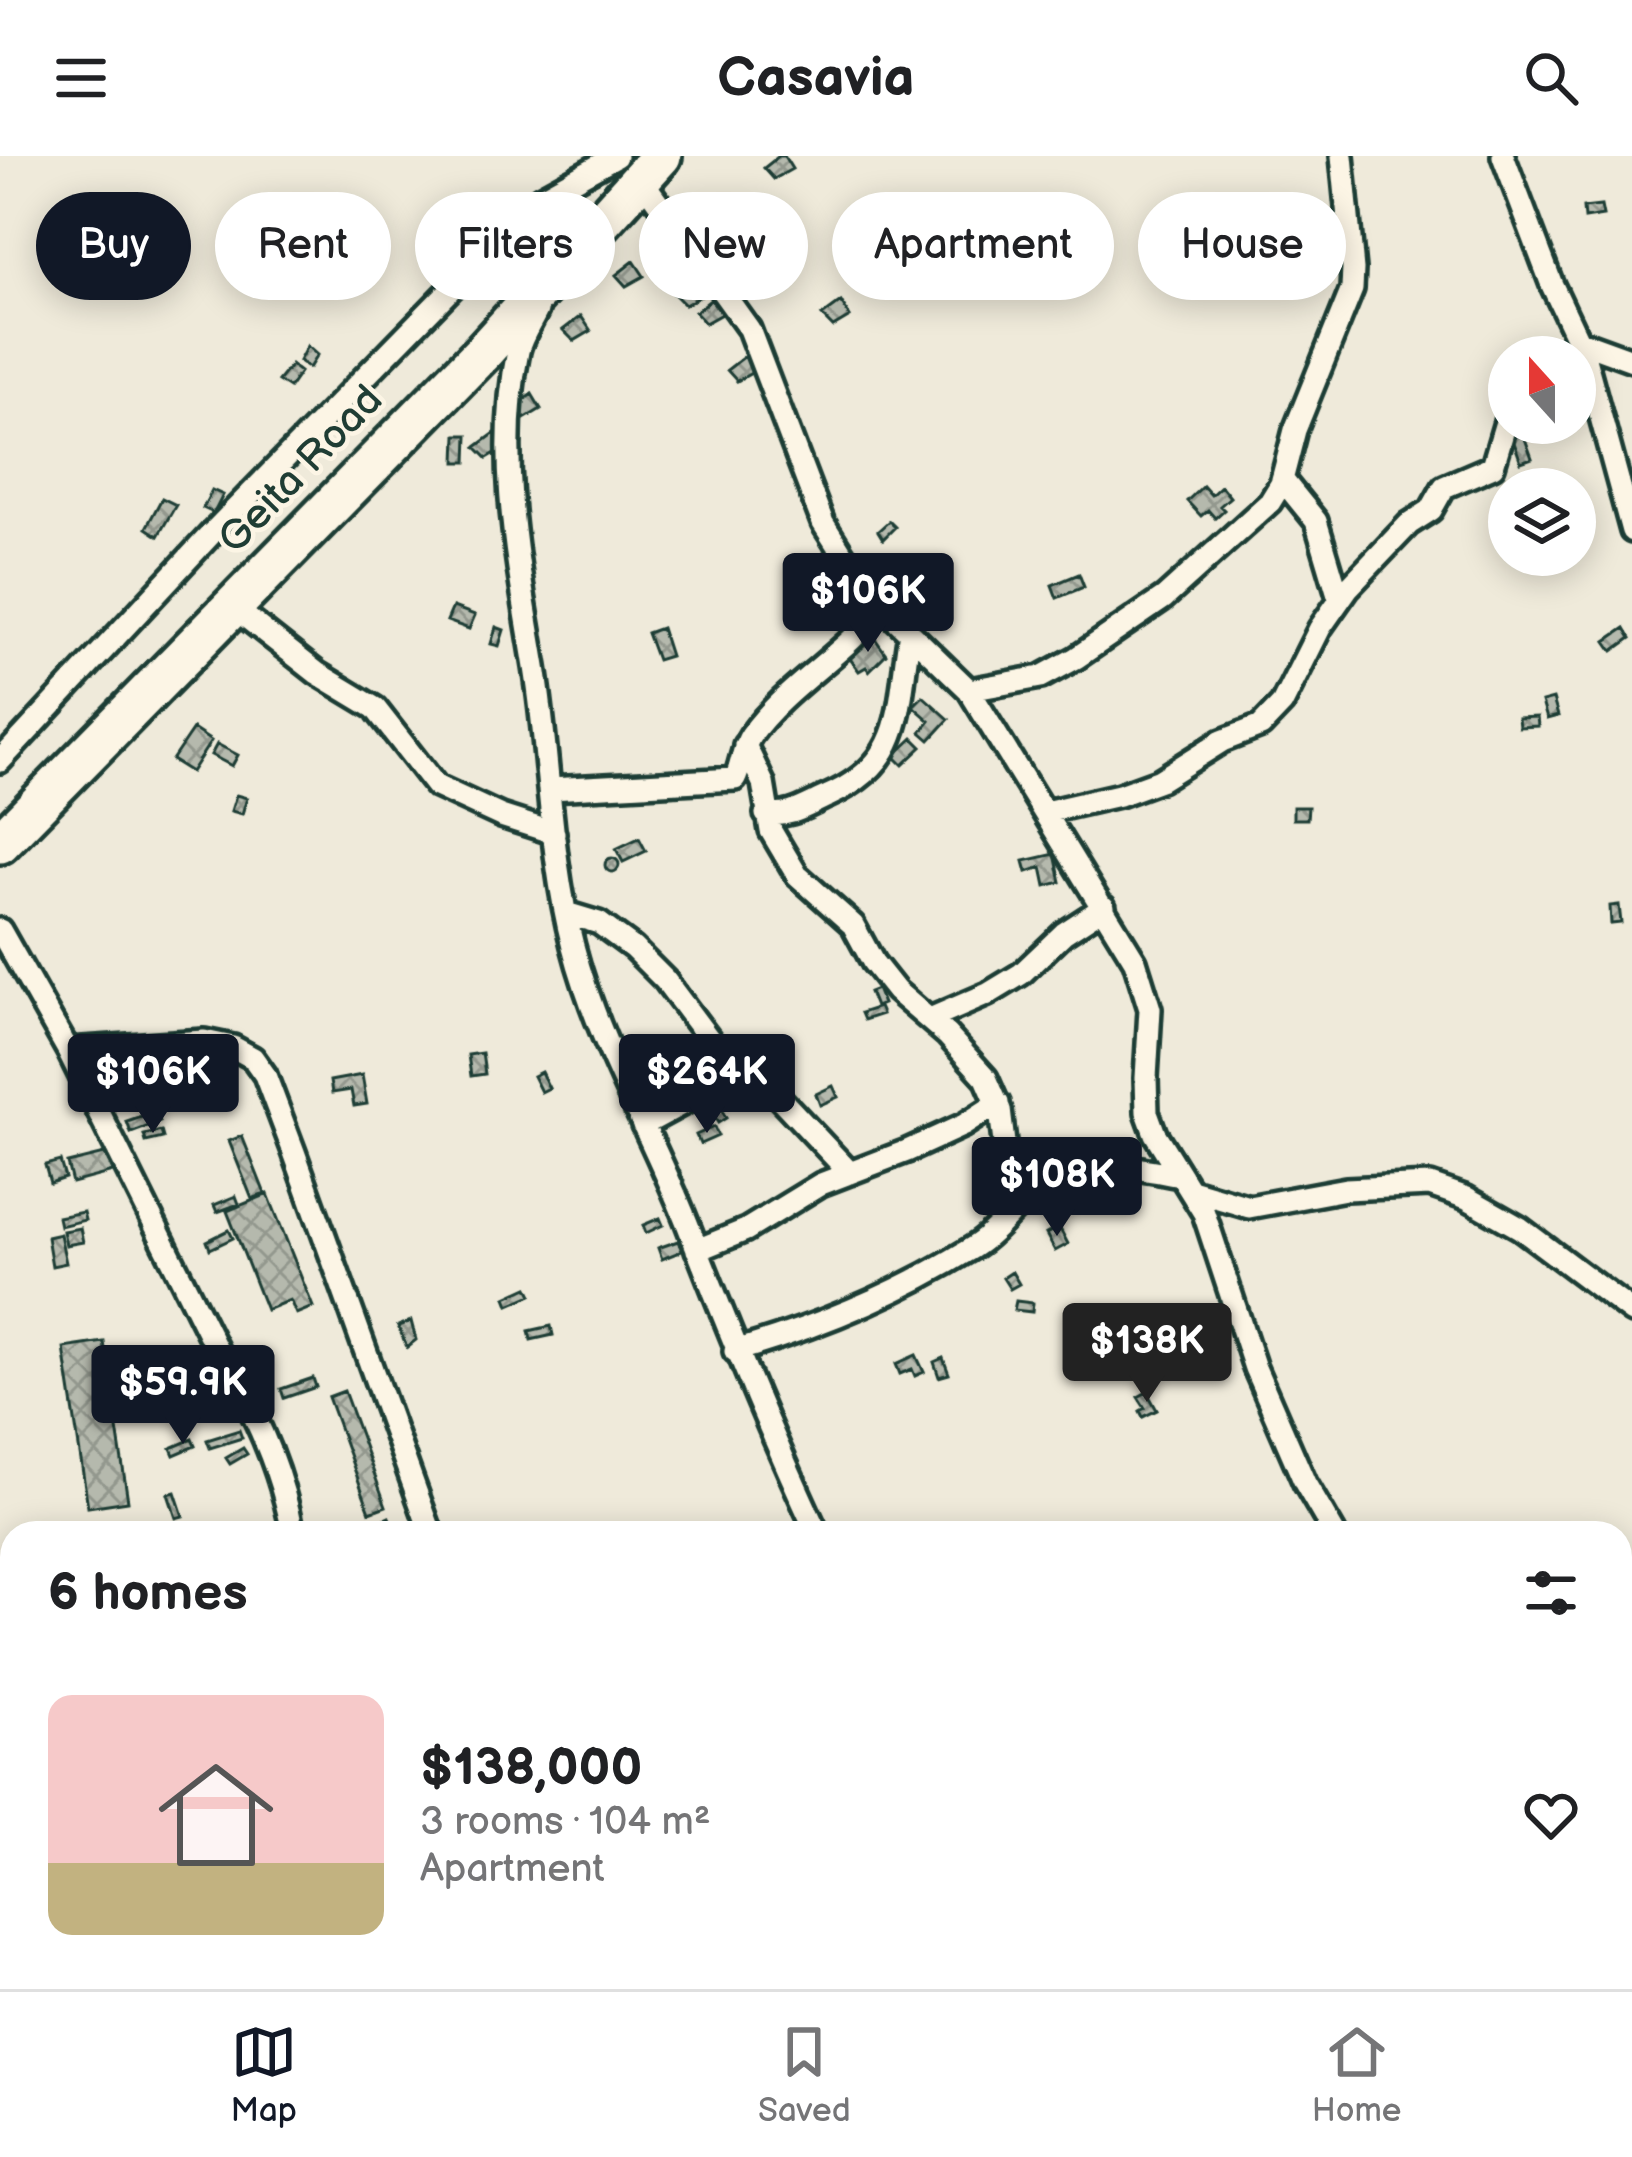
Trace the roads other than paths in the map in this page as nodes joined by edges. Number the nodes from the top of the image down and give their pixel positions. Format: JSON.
{"nodes":[{"id":1,"x":1342,"y":156,"type":"edge"},
{"id":2,"x":1503,"y":156,"type":"edge"},
{"id":3,"x":640,"y":164,"type":"edge"},
{"id":4,"x":615,"y":196,"type":"edge"},
{"id":5,"x":531,"y":300,"type":"edge"},
{"id":6,"x":542,"y":300,"type":"edge"},
{"id":7,"x":1572,"y":336,"type":"edge"},
{"id":8,"x":1596,"y":355,"type":"edge"},
{"id":9,"x":1632,"y":360,"type":"edge"},
{"id":10,"x":1596,"y":401,"type":"edge"},
{"id":11,"x":1500,"y":444,"type":"edge"},
{"id":12,"x":1282,"y":479,"type":"junction"},
{"id":13,"x":1625,"y":484,"type":"edge"},
{"id":14,"x":1632,"y":531,"type":"edge"},
{"id":15,"x":1340,"y":598,"type":"junction"},
{"id":16,"x":239,"y":602,"type":"junction"},
{"id":17,"x":882,"y":606,"type":"junction"},
{"id":18,"x":910,"y":632,"type":"junction"},
{"id":19,"x":969,"y":690,"type":"junction"},
{"id":20,"x":746,"y":745,"type":"junction"},
{"id":21,"x":0,"y":761,"type":"edge"},
{"id":22,"x":550,"y":789,"type":"junction"},
{"id":23,"x":1045,"y":812,"type":"junction"},
{"id":24,"x":766,"y":814,"type":"junction"},
{"id":25,"x":554,"y":833,"type":"junction"},
{"id":26,"x":0,"y":843,"type":"edge"},
{"id":27,"x":1104,"y":907,"type":"junction"},
{"id":28,"x":566,"y":913,"type":"junction"},
{"id":29,"x":0,"y":930,"type":"edge"},
{"id":30,"x":930,"y":1019,"type":"junction"},
{"id":31,"x":68,"y":1050,"type":"junction"},
{"id":32,"x":756,"y":1076,"type":"junction"},
{"id":33,"x":998,"y":1103,"type":"junction"},
{"id":34,"x":643,"y":1125,"type":"junction"},
{"id":35,"x":850,"y":1173,"type":"junction"},
{"id":36,"x":1186,"y":1183,"type":"junction"},
{"id":37,"x":1024,"y":1202,"type":"junction"},
{"id":38,"x":697,"y":1250,"type":"junction"},
{"id":39,"x":1632,"y":1312,"type":"edge"},
{"id":40,"x":735,"y":1351,"type":"junction"},
{"id":41,"x":291,"y":1521,"type":"edge"},
{"id":42,"x":426,"y":1521,"type":"edge"},
{"id":43,"x":812,"y":1521,"type":"edge"},
{"id":44,"x":1327,"y":1521,"type":"edge"}],
"edges":[{"from":1,"to":12,"type":"street"},
{"from":2,"to":7,"type":"street"},
{"from":3,"to":4,"type":"highway","name":"Geita Road"},
{"from":3,"to":17,"type":"street"},
{"from":3,"to":21,"type":"street"},
{"from":5,"to":16,"type":"highway","name":"Geita Road"},
{"from":6,"to":22,"type":"street"},
{"from":8,"to":9,"type":"street"},
{"from":10,"to":13,"type":"street"},
{"from":11,"to":15,"type":"street"},
{"from":12,"to":15,"type":"street"},
{"from":12,"to":19,"type":"street"},
{"from":13,"to":14,"type":"street"},
{"from":15,"to":23,"type":"street"},
{"from":16,"to":25,"type":"street"},
{"from":16,"to":26,"type":"highway","name":"Geita Road"},
{"from":17,"to":18,"type":"street"},
{"from":17,"to":20,"type":"street"},
{"from":18,"to":19,"type":"street"},
{"from":18,"to":24,"type":"street"},
{"from":19,"to":23,"type":"street"},
{"from":20,"to":22,"type":"street"},
{"from":20,"to":24,"type":"street"},
{"from":22,"to":25,"type":"street"},
{"from":23,"to":27,"type":"street"},
{"from":24,"to":30,"type":"street"},
{"from":25,"to":28,"type":"street"},
{"from":27,"to":30,"type":"street"},
{"from":27,"to":36,"type":"street"},
{"from":28,"to":32,"type":"street"},
{"from":28,"to":34,"type":"street"},
{"from":29,"to":31,"type":"street"},
{"from":30,"to":33,"type":"street"},
{"from":31,"to":41,"type":"street"},
{"from":31,"to":42,"type":"street"},
{"from":32,"to":34,"type":"street"},
{"from":32,"to":35,"type":"street"},
{"from":33,"to":35,"type":"street"},
{"from":33,"to":37,"type":"street"},
{"from":34,"to":38,"type":"street"},
{"from":35,"to":38,"type":"street"},
{"from":36,"to":37,"type":"street"},
{"from":36,"to":39,"type":"street"},
{"from":36,"to":44,"type":"street"},
{"from":37,"to":40,"type":"street"},
{"from":38,"to":40,"type":"street"},
{"from":40,"to":43,"type":"street"}]}
